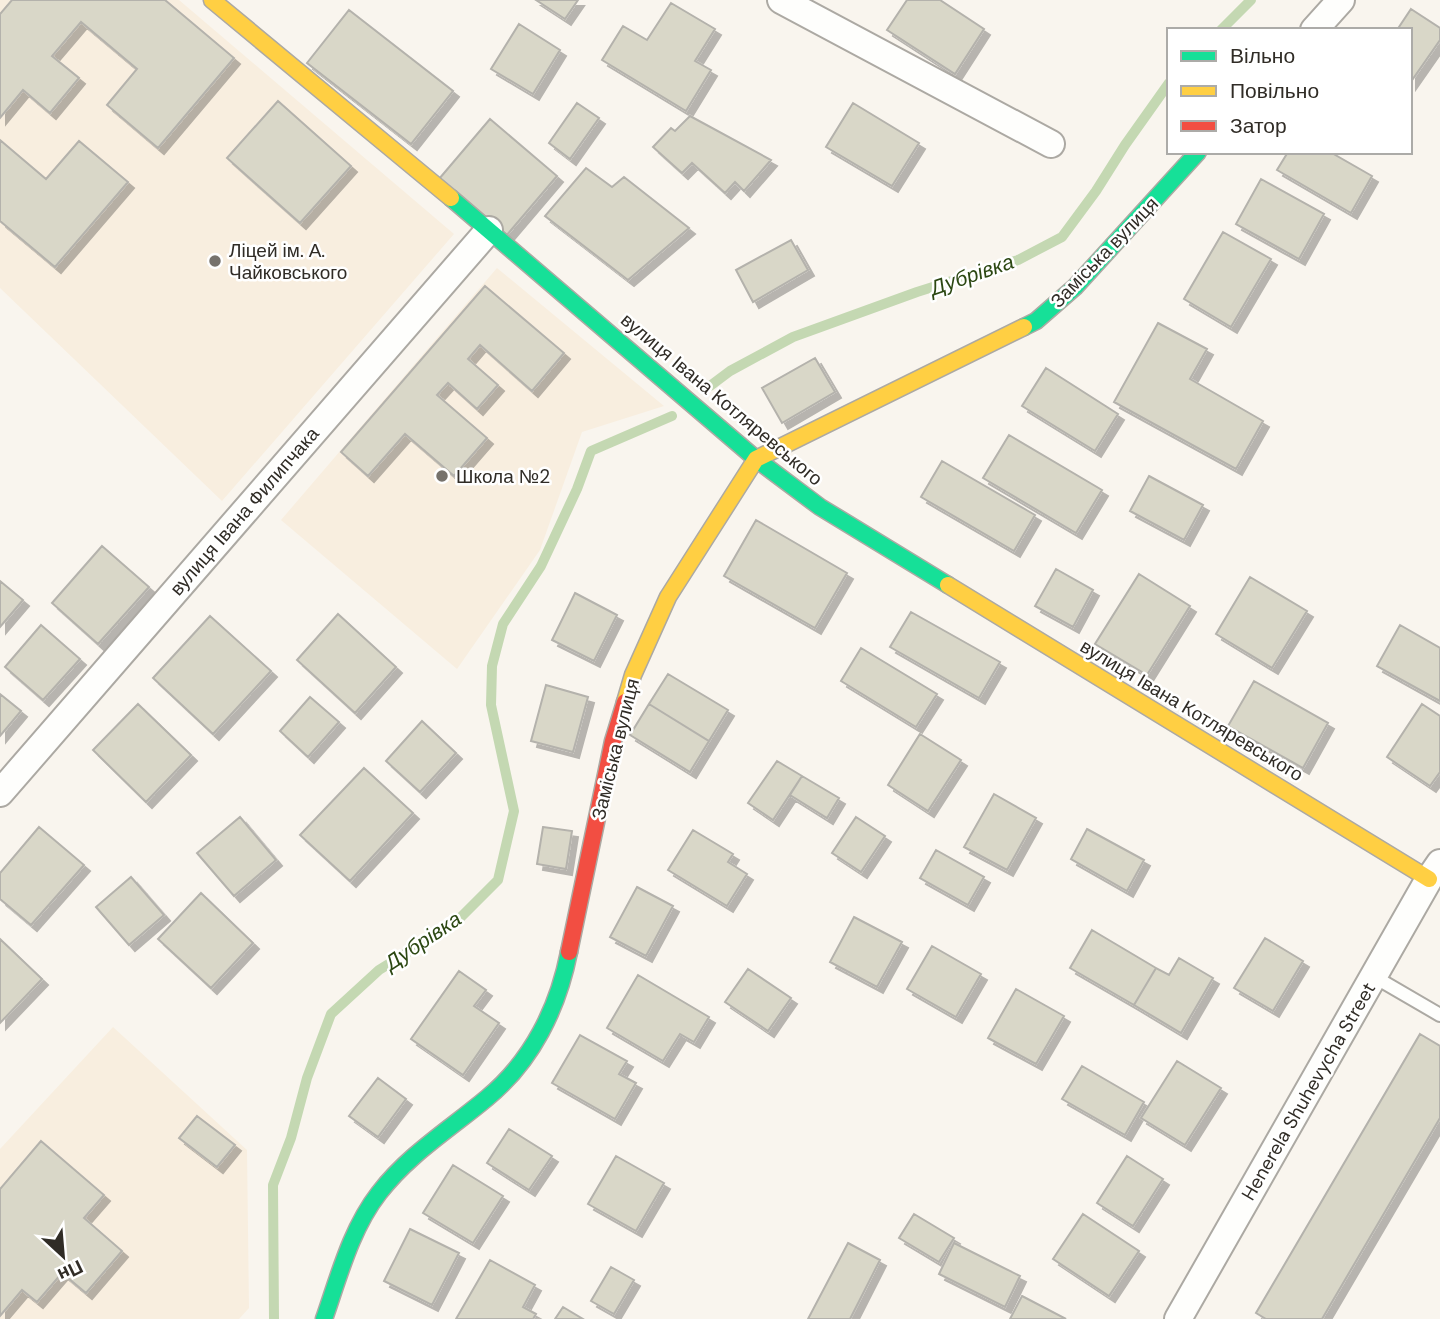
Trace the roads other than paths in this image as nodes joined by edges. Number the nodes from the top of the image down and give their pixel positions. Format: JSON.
{"nodes":[{"id":1,"x":212,"y":0,"type":"edge"},
{"id":2,"x":781,"y":0,"type":"edge"},
{"id":3,"x":1341,"y":0,"type":"edge"},
{"id":4,"x":1316,"y":28,"type":"edge"},
{"id":5,"x":1051,"y":144,"type":"dead end"},
{"id":6,"x":1196,"y":154,"type":"edge"},
{"id":7,"x":489,"y":230,"type":"junction"},
{"id":8,"x":756,"y":459,"type":"junction"},
{"id":9,"x":0,"y":793,"type":"edge"},
{"id":10,"x":1434,"y":871,"type":"edge"},
{"id":11,"x":1373,"y":976,"type":"junction"},
{"id":12,"x":1440,"y":1015,"type":"edge"},
{"id":13,"x":324,"y":1319,"type":"edge"},
{"id":14,"x":1178,"y":1319,"type":"edge"}],
"edges":[{"from":1,"to":7,"type":"street","name":"вулиця Івана Котляревського"},
{"from":2,"to":5,"type":"street"},
{"from":3,"to":4,"type":"street"},
{"from":6,"to":8,"type":"street","name":"Заміська вулиця"},
{"from":7,"to":8,"type":"street","name":"вулиця Івана Котляревського"},
{"from":7,"to":9,"type":"street","name":"вулиця Івана Филипчака"},
{"from":8,"to":10,"type":"street","name":"вулиця Івана Котляревського"},
{"from":8,"to":13,"type":"street","name":"Заміська вулиця"},
{"from":10,"to":11,"type":"street","name":"Henerela Shuhevycha Street"},
{"from":11,"to":12,"type":"lane"},
{"from":11,"to":14,"type":"street","name":"Henerela Shuhevycha Street"}]}
